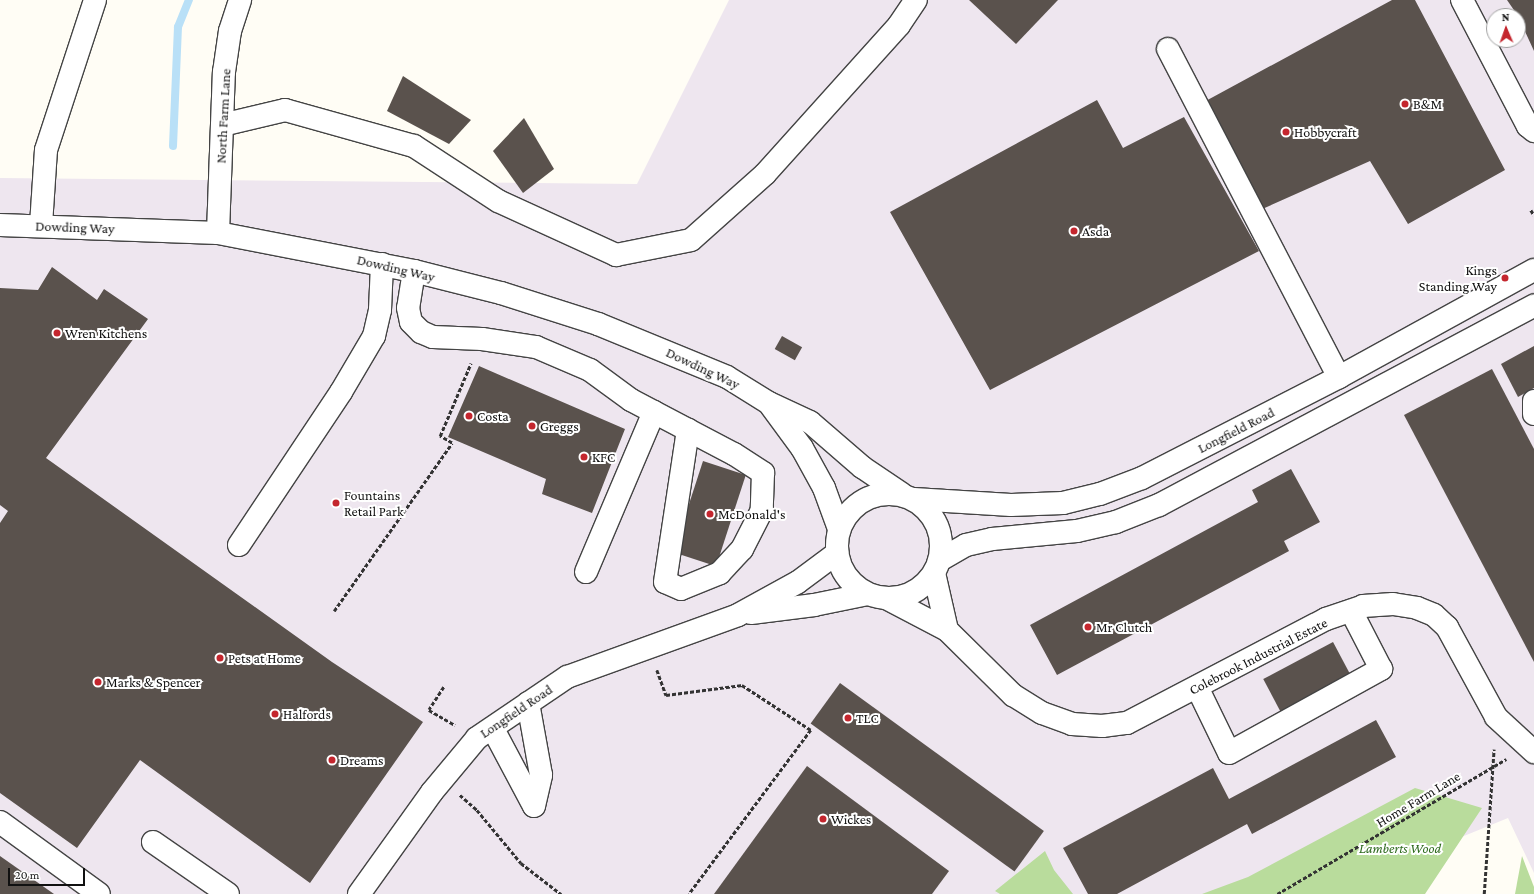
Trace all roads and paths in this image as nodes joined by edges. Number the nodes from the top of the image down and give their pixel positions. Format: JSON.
{"nodes":[{"id":1,"x":95,"y":0,"type":"edge"},
{"id":2,"x":240,"y":0,"type":"edge"},
{"id":3,"x":916,"y":0,"type":"edge"},
{"id":4,"x":1462,"y":0,"type":"edge"},
{"id":5,"x":1168,"y":49,"type":"dead end"},
{"id":6,"x":222,"y":125,"type":"junction"},
{"id":7,"x":1534,"y":132,"type":"edge"},
{"id":8,"x":1531,"y":210,"type":"dead end"},
{"id":9,"x":1534,"y":215,"type":"edge"},
{"id":10,"x":0,"y":225,"type":"edge"},
{"id":11,"x":41,"y":225,"type":"junction"},
{"id":12,"x":218,"y":233,"type":"junction"},
{"id":13,"x":382,"y":264,"type":"junction"},
{"id":14,"x":1534,"y":270,"type":"edge"},
{"id":15,"x":414,"y":271,"type":"junction"},
{"id":16,"x":1534,"y":306,"type":"edge"},
{"id":17,"x":482,"y":339,"type":"junction"},
{"id":18,"x":1339,"y":377,"type":"junction"},
{"id":19,"x":1534,"y":401,"type":"edge"},
{"id":20,"x":770,"y":403,"type":"junction"},
{"id":21,"x":654,"y":412,"type":"junction"},
{"id":22,"x":1534,"y":414,"type":"edge"},
{"id":23,"x":688,"y":430,"type":"junction"},
{"id":24,"x":908,"y":497,"type":"junction"},
{"id":25,"x":840,"y":528,"type":"junction"},
{"id":26,"x":239,"y":545,"type":"dead end"},
{"id":27,"x":837,"y":553,"type":"junction"},
{"id":28,"x":937,"y":566,"type":"junction"},
{"id":29,"x":586,"y":572,"type":"dead end"},
{"id":30,"x":877,"y":596,"type":"junction"},
{"id":31,"x":334,"y":611,"type":"dead end"},
{"id":32,"x":1350,"y":611,"type":"junction"},
{"id":33,"x":738,"y":615,"type":"junction"},
{"id":34,"x":947,"y":630,"type":"junction"},
{"id":35,"x":648,"y":648,"type":"junction"},
{"id":36,"x":444,"y":687,"type":"dead end"},
{"id":37,"x":1197,"y":687,"type":"junction"},
{"id":38,"x":528,"y":703,"type":"junction"},
{"id":39,"x":1496,"y":717,"type":"junction"},
{"id":40,"x":485,"y":733,"type":"junction"},
{"id":41,"x":1531,"y":749,"type":"edge"},
{"id":42,"x":1493,"y":767,"type":"junction"},
{"id":43,"x":454,"y":789,"type":"dead end"},
{"id":44,"x":0,"y":822,"type":"edge"},
{"id":45,"x":153,"y":842,"type":"dead end"},
{"id":46,"x":99,"y":894,"type":"edge"},
{"id":47,"x":228,"y":894,"type":"edge"},
{"id":48,"x":359,"y":894,"type":"edge"},
{"id":49,"x":561,"y":894,"type":"edge"},
{"id":50,"x":689,"y":894,"type":"edge"},
{"id":51,"x":1277,"y":894,"type":"edge"},
{"id":52,"x":1484,"y":894,"type":"edge"}],
"edges":[{"from":1,"to":11,"type":"street"},
{"from":2,"to":6,"type":"street","name":"North Farm Lane"},
{"from":3,"to":6,"type":"street"},
{"from":4,"to":7,"type":"street"},
{"from":5,"to":18,"type":"street"},
{"from":6,"to":12,"type":"street","name":"North Farm Lane"},
{"from":8,"to":9,"type":"path"},
{"from":10,"to":11,"type":"street","name":"Dowding Way"},
{"from":11,"to":12,"type":"street","name":"Dowding Way"},
{"from":12,"to":13,"type":"street","name":"Dowding Way"},
{"from":13,"to":15,"type":"street","name":"Dowding Way"},
{"from":13,"to":26,"type":"street"},
{"from":14,"to":18,"type":"street","name":"Longfield Road"},
{"from":15,"to":17,"type":"street"},
{"from":15,"to":20,"type":"street","name":"Dowding Way"},
{"from":16,"to":28,"type":"street","name":"Longfield Road"},
{"from":17,"to":21,"type":"street"},
{"from":17,"to":31,"type":"path"},
{"from":18,"to":24,"type":"street","name":"Longfield Road"},
{"from":19,"to":22,"type":"street"},
{"from":20,"to":24,"type":"street","name":"Dowding Way"},
{"from":20,"to":25,"type":"street","name":"Dowding Way"},
{"from":21,"to":23,"type":"street"},
{"from":21,"to":29,"type":"street"},
{"from":23,"to":23,"type":"street"},
{"from":24,"to":25,"type":"street"},
{"from":24,"to":28,"type":"street"},
{"from":25,"to":27,"type":"street"},
{"from":27,"to":30,"type":"street"},
{"from":27,"to":33,"type":"street","name":"Longfield Road"},
{"from":28,"to":30,"type":"street"},
{"from":28,"to":34,"type":"street"},
{"from":30,"to":33,"type":"street","name":"Longfield Road"},
{"from":30,"to":34,"type":"street","name":"Colebrook Industrial Estate"},
{"from":32,"to":37,"type":"street","name":"Colebrook Industrial Estate"},
{"from":32,"to":37,"type":"street"},
{"from":32,"to":39,"type":"street","name":"Colebrook Industrial Estate"},
{"from":33,"to":35,"type":"street","name":"Longfield Road"},
{"from":34,"to":37,"type":"street","name":"Colebrook Industrial Estate"},
{"from":35,"to":38,"type":"street","name":"Longfield Road"},
{"from":35,"to":50,"type":"path"},
{"from":36,"to":40,"type":"path"},
{"from":38,"to":40,"type":"street","name":"Longfield Road"},
{"from":38,"to":40,"type":"street"},
{"from":39,"to":41,"type":"street","name":"Colebrook Industrial Estate"},
{"from":39,"to":42,"type":"path"},
{"from":40,"to":48,"type":"street","name":"Longfield Road"},
{"from":41,"to":42,"type":"path","name":"Home Farm Lane"},
{"from":42,"to":51,"type":"path","name":"Home Farm Lane"},
{"from":42,"to":52,"type":"path"},
{"from":43,"to":49,"type":"path"},
{"from":44,"to":46,"type":"street"},
{"from":45,"to":47,"type":"street"}]}
